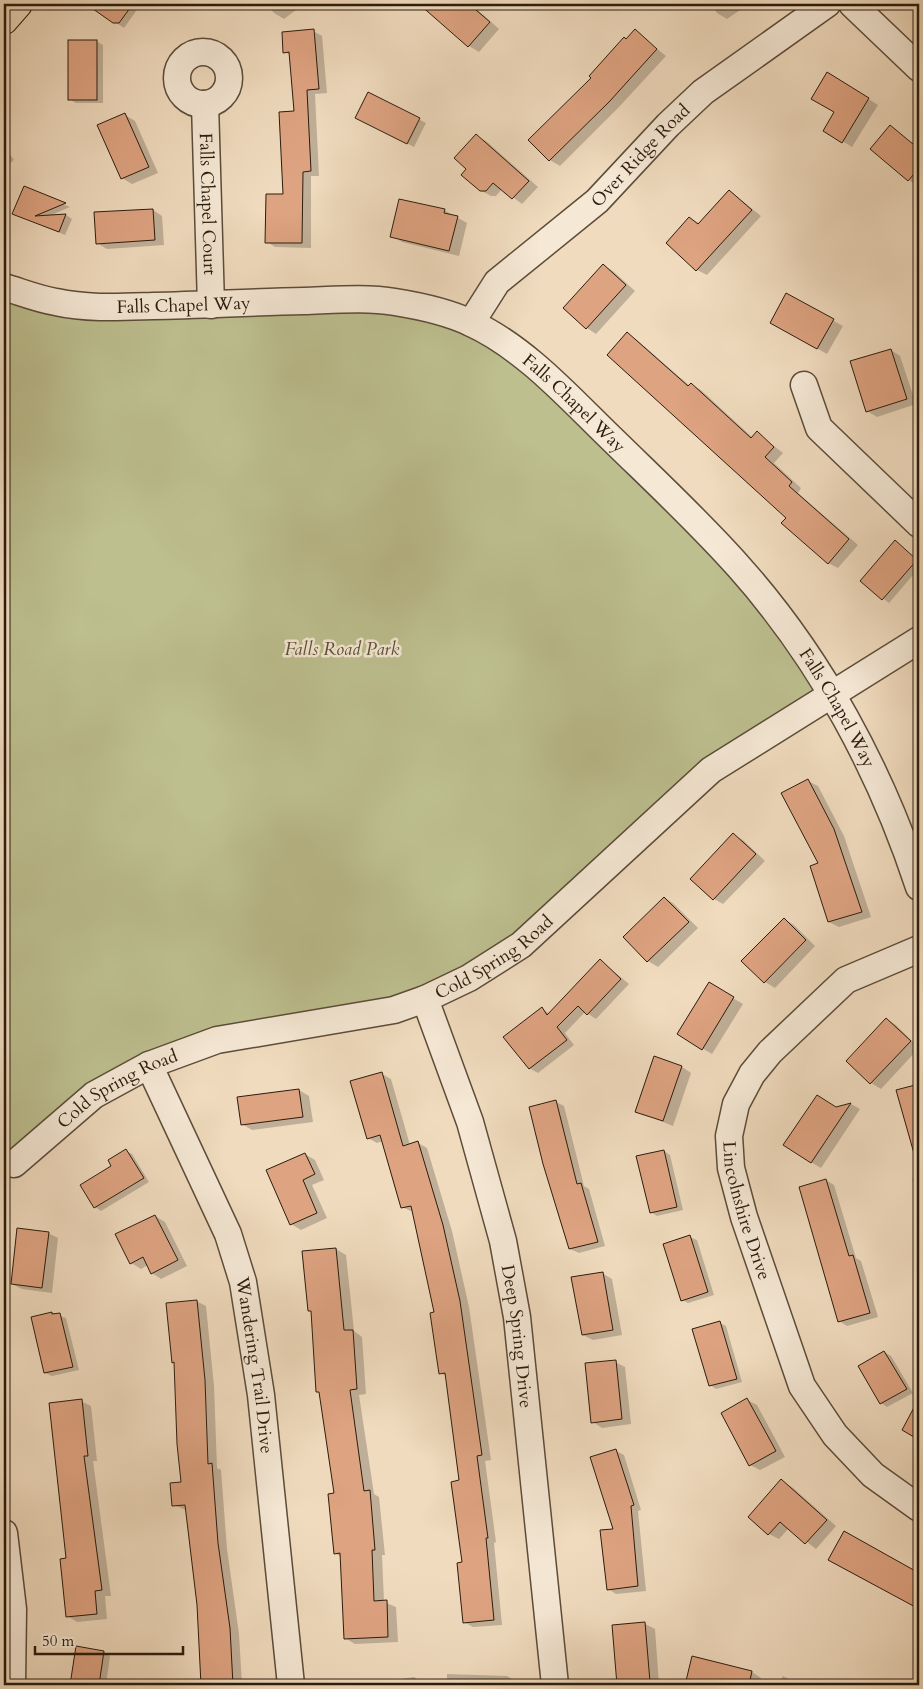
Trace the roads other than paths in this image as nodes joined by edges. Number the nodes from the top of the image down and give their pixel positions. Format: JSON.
{"nodes":[{"id":1,"x":18,"y":4,"type":"edge"},
{"id":2,"x":827,"y":4,"type":"edge"},
{"id":3,"x":852,"y":4,"type":"edge"},
{"id":4,"x":4,"y":20,"type":"edge"},
{"id":5,"x":919,"y":68,"type":"edge"},
{"id":6,"x":204,"y":104,"type":"dead end"},
{"id":7,"x":4,"y":287,"type":"edge"},
{"id":8,"x":211,"y":305,"type":"junction"},
{"id":9,"x":471,"y":323,"type":"junction"},
{"id":10,"x":804,"y":385,"type":"dead end"},
{"id":11,"x":919,"y":524,"type":"edge"},
{"id":12,"x":919,"y":640,"type":"edge"},
{"id":13,"x":831,"y":693,"type":"junction"},
{"id":14,"x":919,"y":887,"type":"edge"},
{"id":15,"x":919,"y":949,"type":"edge"},
{"id":16,"x":425,"y":999,"type":"junction"},
{"id":17,"x":149,"y":1065,"type":"junction"},
{"id":18,"x":14,"y":1164,"type":"dead end"},
{"id":19,"x":919,"y":1508,"type":"edge"},
{"id":20,"x":4,"y":1533,"type":"edge"},
{"id":21,"x":12,"y":1685,"type":"edge"},
{"id":22,"x":291,"y":1685,"type":"edge"},
{"id":23,"x":555,"y":1685,"type":"edge"}],
"edges":[{"from":1,"to":4,"type":"main road"},
{"from":2,"to":9,"type":"street","name":"Over Ridge Road"},
{"from":3,"to":5,"type":"street"},
{"from":6,"to":8,"type":"street","name":"Falls Chapel Court"},
{"from":7,"to":8,"type":"street","name":"Falls Chapel Way"},
{"from":8,"to":9,"type":"street","name":"Falls Chapel Way"},
{"from":9,"to":13,"type":"street","name":"Falls Chapel Way"},
{"from":10,"to":11,"type":"street"},
{"from":12,"to":13,"type":"street","name":"Cold Spring Road"},
{"from":13,"to":14,"type":"street","name":"Falls Chapel Way"},
{"from":13,"to":16,"type":"street","name":"Cold Spring Road"},
{"from":15,"to":19,"type":"street","name":"Lincolnshire Drive"},
{"from":16,"to":17,"type":"street","name":"Cold Spring Road"},
{"from":16,"to":23,"type":"street","name":"Deep Spring Drive"},
{"from":17,"to":18,"type":"street","name":"Cold Spring Road"},
{"from":17,"to":22,"type":"street","name":"Wandering Trail Drive"},
{"from":20,"to":21,"type":"street"}]}
